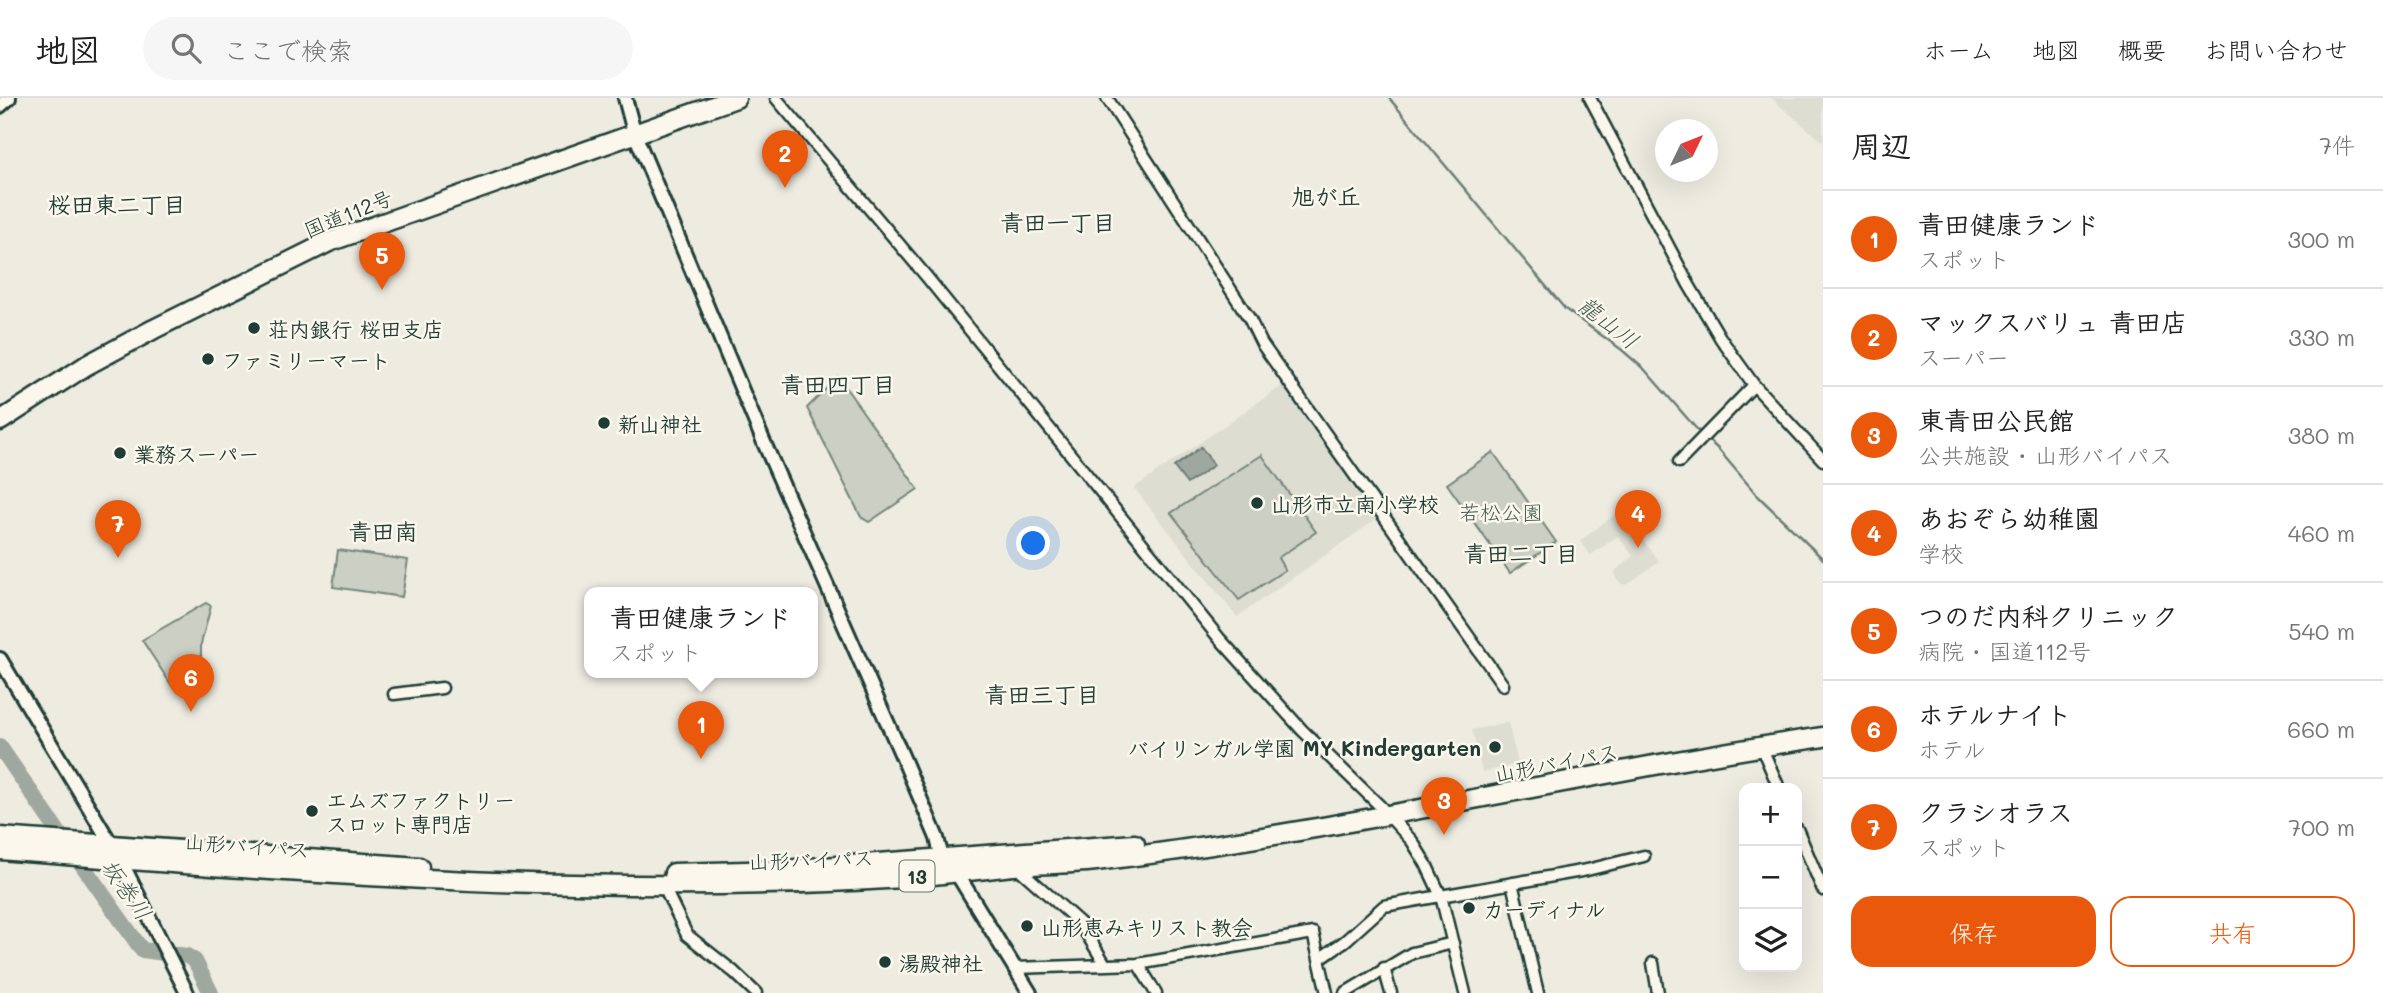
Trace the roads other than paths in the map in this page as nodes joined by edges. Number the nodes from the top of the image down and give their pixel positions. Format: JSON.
{"nodes":[{"id":1,"x":9,"y":98,"type":"edge"},
{"id":2,"x":625,"y":98,"type":"edge"},
{"id":3,"x":736,"y":98,"type":"edge"},
{"id":4,"x":776,"y":98,"type":"edge"},
{"id":5,"x":1107,"y":98,"type":"edge"},
{"id":6,"x":1590,"y":98,"type":"edge"},
{"id":7,"x":0,"y":106,"type":"edge"},
{"id":8,"x":634,"y":132,"type":"junction"},
{"id":9,"x":1754,"y":385,"type":"junction"},
{"id":10,"x":0,"y":421,"type":"edge"},
{"id":11,"x":1823,"y":460,"type":"edge"},
{"id":12,"x":1679,"y":462,"type":"dead end"},
{"id":13,"x":0,"y":659,"type":"edge"},
{"id":14,"x":1503,"y":685,"type":"dead end"},
{"id":15,"x":442,"y":688,"type":"dead end"},
{"id":16,"x":394,"y":694,"type":"dead end"},
{"id":17,"x":1823,"y":725,"type":"edge"},
{"id":18,"x":1823,"y":737,"type":"edge"},
{"id":19,"x":1761,"y":746,"type":"junction"},
{"id":20,"x":1777,"y":783,"type":"edge"},
{"id":21,"x":1383,"y":811,"type":"junction"},
{"id":22,"x":0,"y":837,"type":"edge"},
{"id":23,"x":1802,"y":841,"type":"edge"},
{"id":24,"x":0,"y":850,"type":"edge"},
{"id":25,"x":115,"y":852,"type":"junction"},
{"id":26,"x":1644,"y":856,"type":"dead end"},
{"id":27,"x":942,"y":858,"type":"junction"},
{"id":28,"x":1016,"y":866,"type":"junction"},
{"id":29,"x":956,"y":872,"type":"junction"},
{"id":30,"x":1512,"y":883,"type":"junction"},
{"id":31,"x":663,"y":885,"type":"junction"},
{"id":32,"x":1823,"y":890,"type":"edge"},
{"id":33,"x":1441,"y":896,"type":"junction"},
{"id":34,"x":1453,"y":943,"type":"junction"},
{"id":35,"x":1319,"y":959,"type":"junction"},
{"id":36,"x":1653,"y":963,"type":"dead end"},
{"id":37,"x":1105,"y":964,"type":"junction"},
{"id":38,"x":1138,"y":964,"type":"junction"},
{"id":39,"x":1014,"y":968,"type":"junction"},
{"id":40,"x":1384,"y":968,"type":"junction"},
{"id":41,"x":187,"y":993,"type":"edge"},
{"id":42,"x":756,"y":993,"type":"edge"},
{"id":43,"x":1030,"y":993,"type":"edge"},
{"id":44,"x":1156,"y":993,"type":"edge"},
{"id":45,"x":1327,"y":993,"type":"edge"},
{"id":46,"x":1345,"y":993,"type":"edge"},
{"id":47,"x":1391,"y":993,"type":"edge"},
{"id":48,"x":1465,"y":993,"type":"edge"},
{"id":49,"x":1538,"y":993,"type":"edge"},
{"id":50,"x":1658,"y":993,"type":"edge"}],
"edges":[{"from":1,"to":7,"type":"street"},
{"from":2,"to":8,"type":"street"},
{"from":3,"to":8,"type":"highway","name":"国道112号"},
{"from":4,"to":21,"type":"street"},
{"from":5,"to":14,"type":"street"},
{"from":6,"to":9,"type":"street"},
{"from":8,"to":10,"type":"highway","name":"国道112号"},
{"from":8,"to":27,"type":"street"},
{"from":9,"to":11,"type":"street"},
{"from":9,"to":12,"type":"street"},
{"from":13,"to":25,"type":"street"},
{"from":15,"to":16,"type":"street"},
{"from":17,"to":21,"type":"highway","name":"山形バイパス","number":"13"},
{"from":18,"to":19,"type":"highway","name":"山形バイパス","number":"13"},
{"from":19,"to":20,"type":"street"},
{"from":19,"to":21,"type":"highway","name":"山形バイパス","number":"13"},
{"from":21,"to":27,"type":"highway","name":"山形バイパス","number":"13"},
{"from":21,"to":28,"type":"highway","name":"山形バイパス","number":"13"},
{"from":21,"to":33,"type":"street"},
{"from":22,"to":25,"type":"highway","name":"山形バイパス","number":"13"},
{"from":23,"to":32,"type":"street"},
{"from":24,"to":25,"type":"highway","name":"山形バイパス","number":"13"},
{"from":25,"to":27,"type":"highway","name":"山形バイパス","number":"13"},
{"from":25,"to":31,"type":"highway","name":"山形バイパス","number":"13"},
{"from":25,"to":41,"type":"street"},
{"from":26,"to":30,"type":"street"},
{"from":27,"to":29,"type":"street"},
{"from":28,"to":29,"type":"highway","name":"山形バイパス","number":"13"},
{"from":28,"to":37,"type":"street"},
{"from":29,"to":31,"type":"highway","name":"山形バイパス","number":"13"},
{"from":29,"to":39,"type":"street"},
{"from":30,"to":33,"type":"street"},
{"from":30,"to":49,"type":"street"},
{"from":31,"to":42,"type":"street"},
{"from":33,"to":34,"type":"street"},
{"from":33,"to":35,"type":"street"},
{"from":34,"to":40,"type":"street"},
{"from":34,"to":48,"type":"street"},
{"from":35,"to":38,"type":"street"},
{"from":35,"to":45,"type":"street"},
{"from":36,"to":50,"type":"street"},
{"from":37,"to":38,"type":"street"},
{"from":37,"to":39,"type":"street"},
{"from":38,"to":44,"type":"street"},
{"from":39,"to":43,"type":"street"},
{"from":40,"to":46,"type":"street"},
{"from":40,"to":47,"type":"street"}]}
